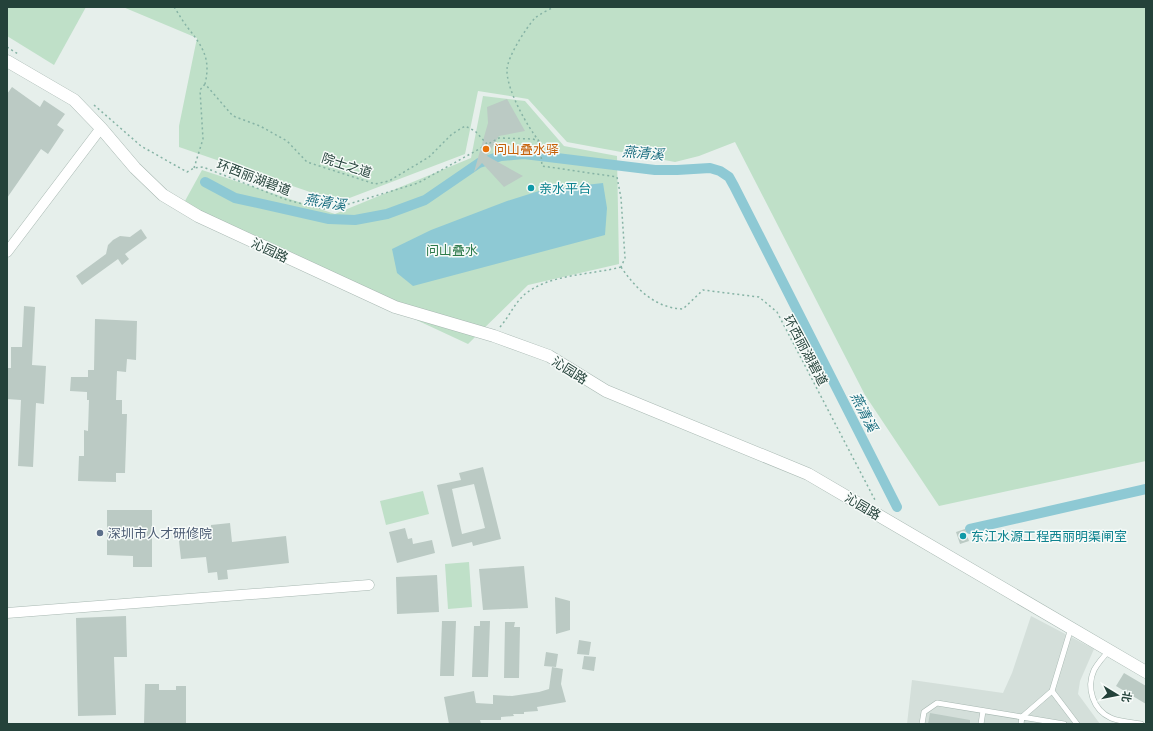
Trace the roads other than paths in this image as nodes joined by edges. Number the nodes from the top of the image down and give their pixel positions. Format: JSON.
{"nodes":[{"id":1,"x":7,"y":61,"type":"edge"},
{"id":2,"x":101,"y":128,"type":"junction"},
{"id":3,"x":7,"y":252,"type":"edge"},
{"id":4,"x":369,"y":585,"type":"dead end"},
{"id":5,"x":7,"y":613,"type":"edge"},
{"id":6,"x":1071,"y":628,"type":"junction"},
{"id":7,"x":1109,"y":651,"type":"junction"},
{"id":8,"x":1146,"y":672,"type":"edge"},
{"id":9,"x":1052,"y":691,"type":"junction"},
{"id":10,"x":983,"y":711,"type":"junction"},
{"id":11,"x":1022,"y":718,"type":"junction"},
{"id":12,"x":922,"y":724,"type":"edge"},
{"id":13,"x":981,"y":724,"type":"edge"},
{"id":14,"x":1021,"y":724,"type":"edge"},
{"id":15,"x":1064,"y":724,"type":"edge"},
{"id":16,"x":1077,"y":724,"type":"edge"},
{"id":17,"x":1141,"y":724,"type":"edge"}],
"edges":[{"from":1,"to":2,"type":"street","name":"沁园路"},
{"from":2,"to":3,"type":"street"},
{"from":2,"to":6,"type":"street","name":"沁园路"},
{"from":4,"to":5,"type":"street"},
{"from":6,"to":7,"type":"street","name":"沁园路"},
{"from":6,"to":9,"type":"lane"},
{"from":7,"to":8,"type":"street","name":"沁园路"},
{"from":7,"to":17,"type":"lane"},
{"from":9,"to":11,"type":"lane"},
{"from":9,"to":16,"type":"lane"},
{"from":10,"to":11,"type":"lane"},
{"from":10,"to":12,"type":"lane"},
{"from":10,"to":13,"type":"lane"},
{"from":11,"to":14,"type":"lane"},
{"from":11,"to":15,"type":"lane"}]}
